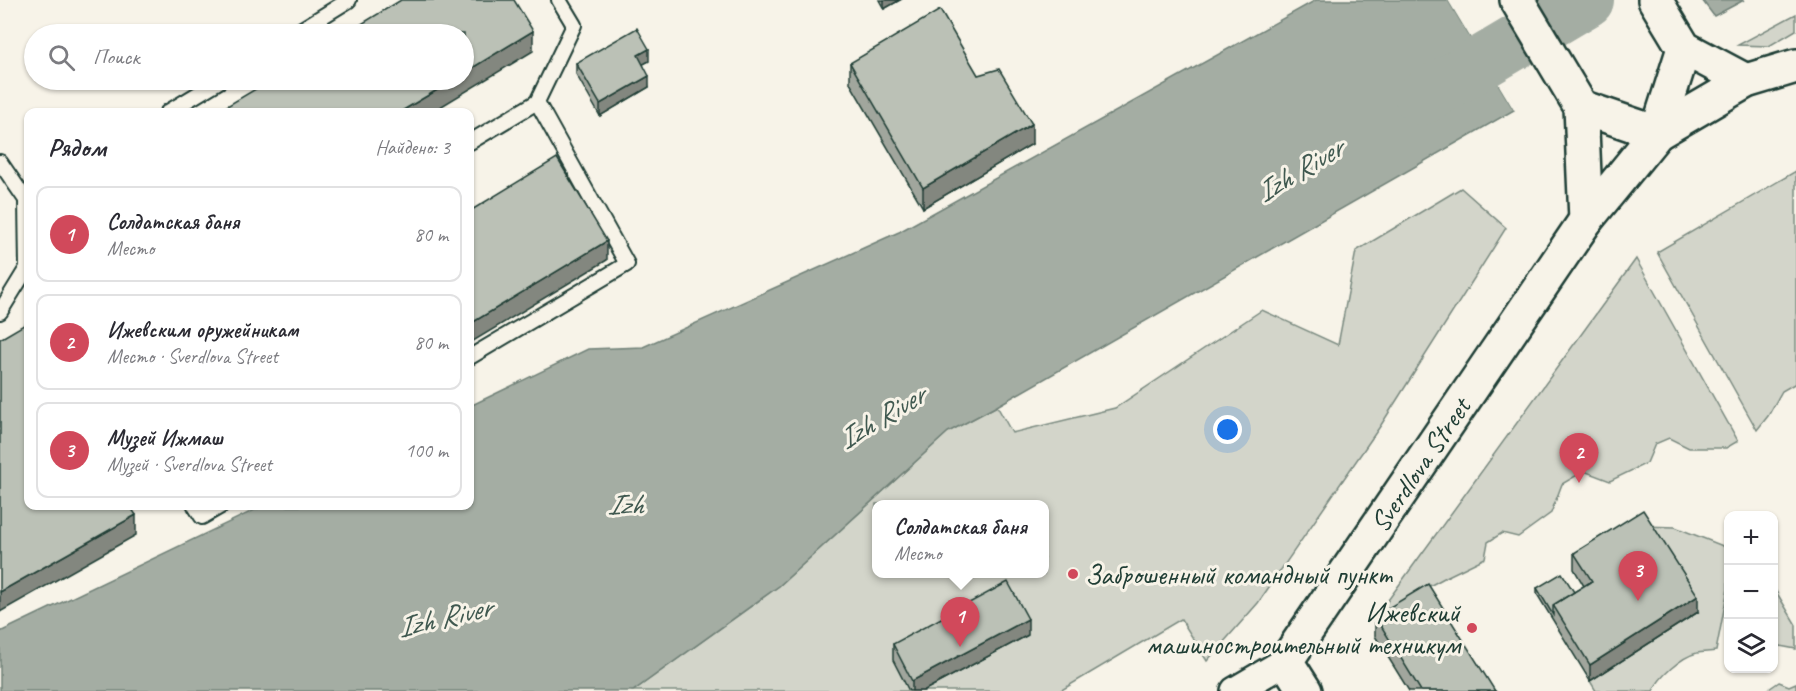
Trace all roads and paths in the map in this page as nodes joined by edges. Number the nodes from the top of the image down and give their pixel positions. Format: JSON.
{"nodes":[{"id":1,"x":349,"y":0,"type":"edge"},
{"id":2,"x":559,"y":0,"type":"edge"},
{"id":3,"x":1517,"y":0,"type":"edge"},
{"id":4,"x":1661,"y":10,"type":"edge"},
{"id":5,"x":310,"y":24,"type":"edge"},
{"id":6,"x":1684,"y":48,"type":"junction"},
{"id":7,"x":1796,"y":51,"type":"edge"},
{"id":8,"x":1796,"y":66,"type":"edge"},
{"id":9,"x":1746,"y":81,"type":"junction"},
{"id":10,"x":204,"y":90,"type":"edge"},
{"id":11,"x":537,"y":102,"type":"junction"},
{"id":12,"x":1581,"y":107,"type":"junction"},
{"id":13,"x":175,"y":108,"type":"edge"},
{"id":14,"x":1657,"y":133,"type":"junction"},
{"id":15,"x":474,"y":140,"type":"edge"},
{"id":16,"x":0,"y":162,"type":"edge"},
{"id":17,"x":24,"y":195,"type":"edge"},
{"id":18,"x":1590,"y":215,"type":"junction"},
{"id":19,"x":24,"y":273,"type":"edge"},
{"id":20,"x":0,"y":312,"type":"edge"},
{"id":21,"x":474,"y":355,"type":"edge"},
{"id":22,"x":198,"y":510,"type":"edge"},
{"id":23,"x":213,"y":510,"type":"edge"},
{"id":24,"x":1286,"y":661,"type":"junction"},
{"id":25,"x":1235,"y":691,"type":"edge"},
{"id":26,"x":1305,"y":691,"type":"edge"}],
"edges":[{"from":1,"to":5,"type":"lane"},
{"from":2,"to":11,"type":"lane"},
{"from":3,"to":12,"type":"main road"},
{"from":4,"to":6,"type":"main road"},
{"from":6,"to":9,"type":"main road"},
{"from":6,"to":14,"type":"main road"},
{"from":7,"to":9,"type":"street"},
{"from":8,"to":9,"type":"main road"},
{"from":9,"to":14,"type":"main road"},
{"from":10,"to":13,"type":"lane"},
{"from":11,"to":15,"type":"lane"},
{"from":11,"to":21,"type":"lane"},
{"from":12,"to":14,"type":"main road"},
{"from":12,"to":18,"type":"main road"},
{"from":14,"to":18,"type":"main road","name":"Sverdlova Street"},
{"from":16,"to":17,"type":"lane"},
{"from":18,"to":24,"type":"main road","name":"Sverdlova Street"},
{"from":19,"to":20,"type":"lane"},
{"from":22,"to":23,"type":"lane"},
{"from":24,"to":25,"type":"street","name":"Sverdlova Street"},
{"from":24,"to":26,"type":"main road"}]}
